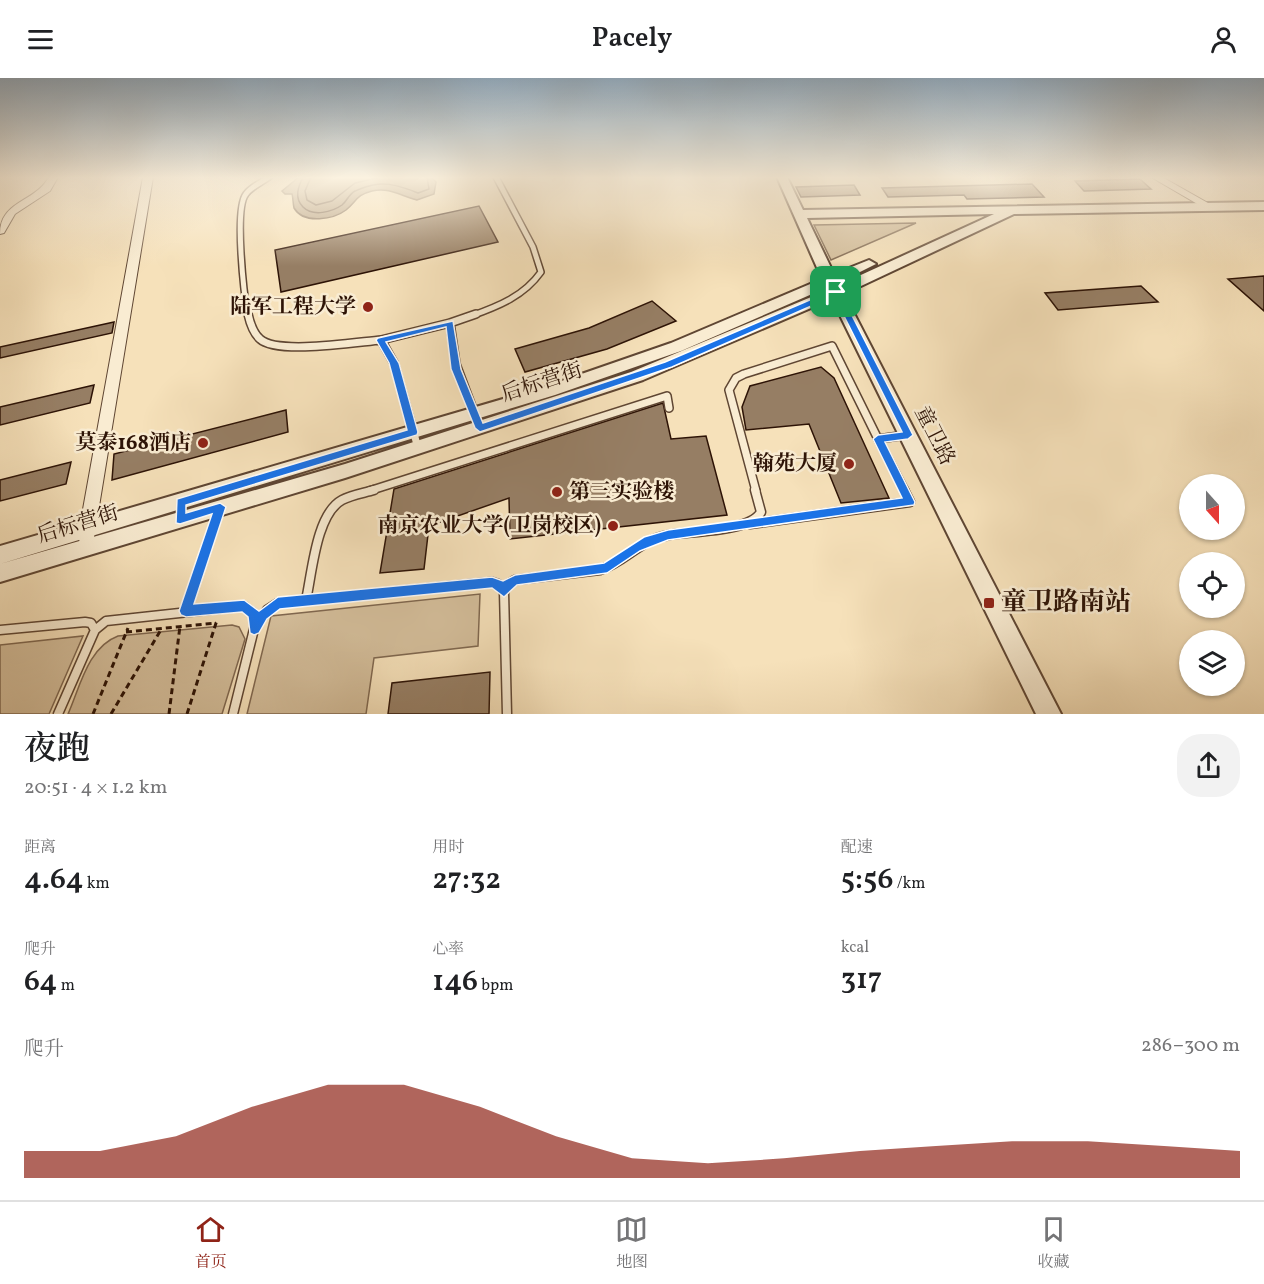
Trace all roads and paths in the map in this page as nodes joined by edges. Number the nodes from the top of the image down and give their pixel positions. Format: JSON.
{"nodes":[{"id":1,"x":19,"y":207,"type":"edge"},
{"id":2,"x":143,"y":207,"type":"edge"},
{"id":3,"x":241,"y":207,"type":"edge"},
{"id":4,"x":509,"y":207,"type":"edge"},
{"id":5,"x":795,"y":207,"type":"edge"},
{"id":6,"x":1210,"y":207,"type":"joint"},
{"id":7,"x":1227,"y":207,"type":"edge"},
{"id":8,"x":990,"y":210,"type":"junction"},
{"id":9,"x":1012,"y":210,"type":"junction"},
{"id":10,"x":798,"y":213,"type":"junction"},
{"id":11,"x":0,"y":231,"type":"edge"},
{"id":12,"x":833,"y":286,"type":"junction"},
{"id":13,"x":450,"y":323,"type":"junction"},
{"id":14,"x":381,"y":340,"type":"junction"},
{"id":15,"x":669,"y":408,"type":"dead end"},
{"id":16,"x":477,"y":421,"type":"junction"},
{"id":17,"x":908,"y":435,"type":"junction"},
{"id":18,"x":878,"y":439,"type":"junction"},
{"id":19,"x":416,"y":440,"type":"junction"},
{"id":20,"x":220,"y":507,"type":"junction"},
{"id":21,"x":180,"y":511,"type":"junction"},
{"id":22,"x":743,"y":525,"type":"junction"},
{"id":23,"x":86,"y":539,"type":"junction"},
{"id":24,"x":0,"y":555,"type":"edge"},
{"id":25,"x":0,"y":573,"type":"edge"},
{"id":26,"x":504,"y":592,"type":"junction"},
{"id":27,"x":306,"y":600,"type":"junction"},
{"id":28,"x":221,"y":608,"type":"junction"},
{"id":29,"x":186,"y":611,"type":"junction"},
{"id":30,"x":132,"y":617,"type":"junction"},
{"id":31,"x":216,"y":623,"type":"junction"},
{"id":32,"x":180,"y":626,"type":"junction"},
{"id":33,"x":162,"y":628,"type":"junction"},
{"id":34,"x":254,"y":629,"type":"junction"},
{"id":35,"x":0,"y":630,"type":"edge"},
{"id":36,"x":95,"y":630,"type":"junction"},
{"id":37,"x":126,"y":632,"type":"junction"},
{"id":38,"x":58,"y":714,"type":"edge"},
{"id":39,"x":93,"y":714,"type":"edge"},
{"id":40,"x":111,"y":714,"type":"edge"},
{"id":41,"x":169,"y":714,"type":"edge"},
{"id":42,"x":187,"y":714,"type":"edge"},
{"id":43,"x":232,"y":714,"type":"edge"},
{"id":44,"x":507,"y":714,"type":"edge"},
{"id":45,"x":1049,"y":714,"type":"edge"}],
"edges":[{"from":1,"to":11,"type":"street"},
{"from":2,"to":23,"type":"street"},
{"from":3,"to":14,"type":"lane"},
{"from":4,"to":13,"type":"lane"},
{"from":5,"to":10,"type":"street","name":"童卫路"},
{"from":6,"to":7,"type":"street"},
{"from":6,"to":9,"type":"street"},
{"from":8,"to":9,"type":"street"},
{"from":8,"to":10,"type":"street"},
{"from":8,"to":12,"type":"street","name":"后标营街"},
{"from":9,"to":12,"type":"street","name":"后标营街"},
{"from":10,"to":12,"type":"street","name":"童卫路"},
{"from":12,"to":16,"type":"street","name":"后标营街"},
{"from":12,"to":17,"type":"street","name":"童卫路"},
{"from":13,"to":14,"type":"lane"},
{"from":13,"to":16,"type":"lane"},
{"from":14,"to":19,"type":"lane"},
{"from":15,"to":27,"type":"lane"},
{"from":16,"to":19,"type":"street","name":"后标营街"},
{"from":17,"to":18,"type":"lane"},
{"from":17,"to":45,"type":"street","name":"童卫路"},
{"from":18,"to":22,"type":"lane"},
{"from":18,"to":22,"type":"lane"},
{"from":19,"to":20,"type":"street","name":"后标营街"},
{"from":19,"to":21,"type":"street","name":"后标营街"},
{"from":20,"to":21,"type":"street","name":"后标营街"},
{"from":20,"to":29,"type":"lane"},
{"from":21,"to":23,"type":"street","name":"后标营街"},
{"from":22,"to":26,"type":"lane"},
{"from":23,"to":24,"type":"street","name":"后标营街"},
{"from":23,"to":25,"type":"street","name":"后标营街"},
{"from":26,"to":27,"type":"lane"},
{"from":26,"to":44,"type":"lane"},
{"from":27,"to":34,"type":"lane"},
{"from":28,"to":29,"type":"lane"},
{"from":28,"to":31,"type":"path"},
{"from":28,"to":34,"type":"lane"},
{"from":29,"to":30,"type":"lane"},
{"from":30,"to":36,"type":"lane"},
{"from":30,"to":37,"type":"path"},
{"from":31,"to":32,"type":"path"},
{"from":31,"to":42,"type":"path"},
{"from":32,"to":33,"type":"path"},
{"from":32,"to":41,"type":"path"},
{"from":33,"to":37,"type":"path"},
{"from":33,"to":40,"type":"path"},
{"from":34,"to":43,"type":"lane"},
{"from":35,"to":36,"type":"lane"},
{"from":36,"to":38,"type":"lane"},
{"from":37,"to":39,"type":"path"}]}
